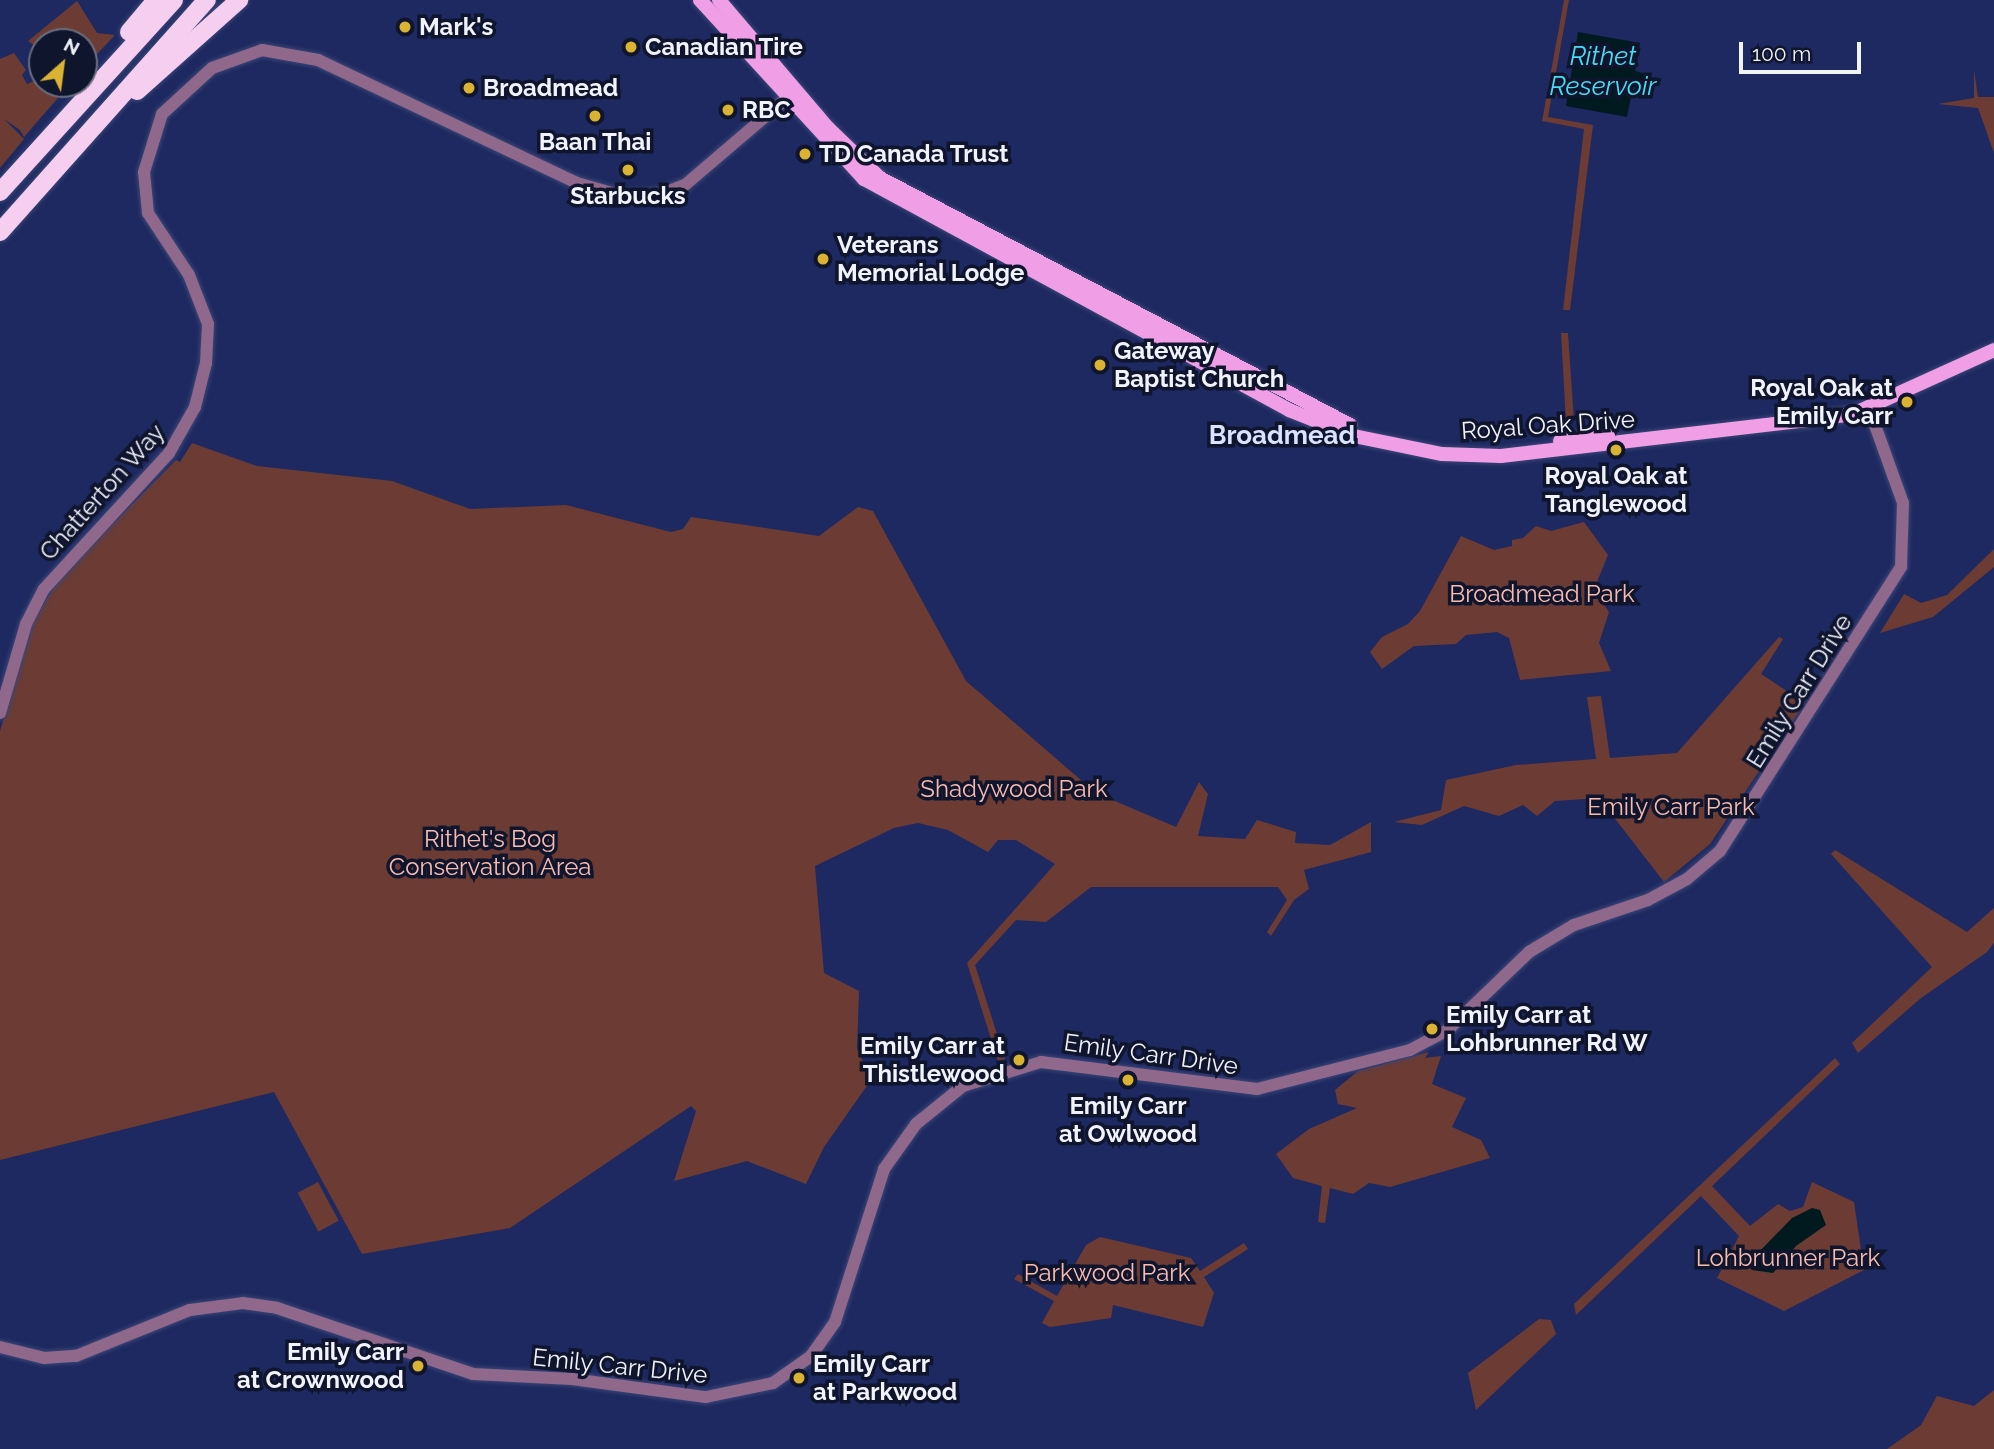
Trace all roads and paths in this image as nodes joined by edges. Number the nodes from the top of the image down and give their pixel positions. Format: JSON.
{"nodes":[{"id":1,"x":156,"y":0,"type":"edge"},
{"id":2,"x":174,"y":0,"type":"edge"},
{"id":3,"x":207,"y":0,"type":"edge"},
{"id":4,"x":239,"y":0,"type":"edge"},
{"id":5,"x":700,"y":0,"type":"edge"},
{"id":6,"x":719,"y":0,"type":"edge"},
{"id":7,"x":98,"y":66,"type":"edge"},
{"id":8,"x":791,"y":95,"type":"junction"},
{"id":9,"x":70,"y":98,"type":"edge"},
{"id":10,"x":0,"y":181,"type":"edge"},
{"id":11,"x":0,"y":192,"type":"edge"},
{"id":12,"x":26,"y":198,"type":"junction"},
{"id":13,"x":0,"y":232,"type":"edge"},
{"id":14,"x":1994,"y":350,"type":"edge"},
{"id":15,"x":1868,"y":406,"type":"junction"},
{"id":16,"x":0,"y":713,"type":"edge"},
{"id":17,"x":0,"y":1347,"type":"edge"}],
"edges":[{"from":1,"to":7,"type":"highway"},
{"from":2,"to":11,"type":"highway"},
{"from":3,"to":12,"type":"highway"},
{"from":4,"to":12,"type":"highway"},
{"from":5,"to":8,"type":"main road","name":"Royal Oak Drive"},
{"from":6,"to":8,"type":"main road","name":"Royal Oak Drive"},
{"from":8,"to":15,"type":"main road","name":"Royal Oak Drive"},
{"from":8,"to":16,"type":"street","name":"Chatterton Way"},
{"from":9,"to":10,"type":"highway"},
{"from":12,"to":13,"type":"highway"},
{"from":14,"to":15,"type":"main road","name":"Royal Oak Drive"},
{"from":15,"to":17,"type":"street","name":"Emily Carr Drive"}]}
